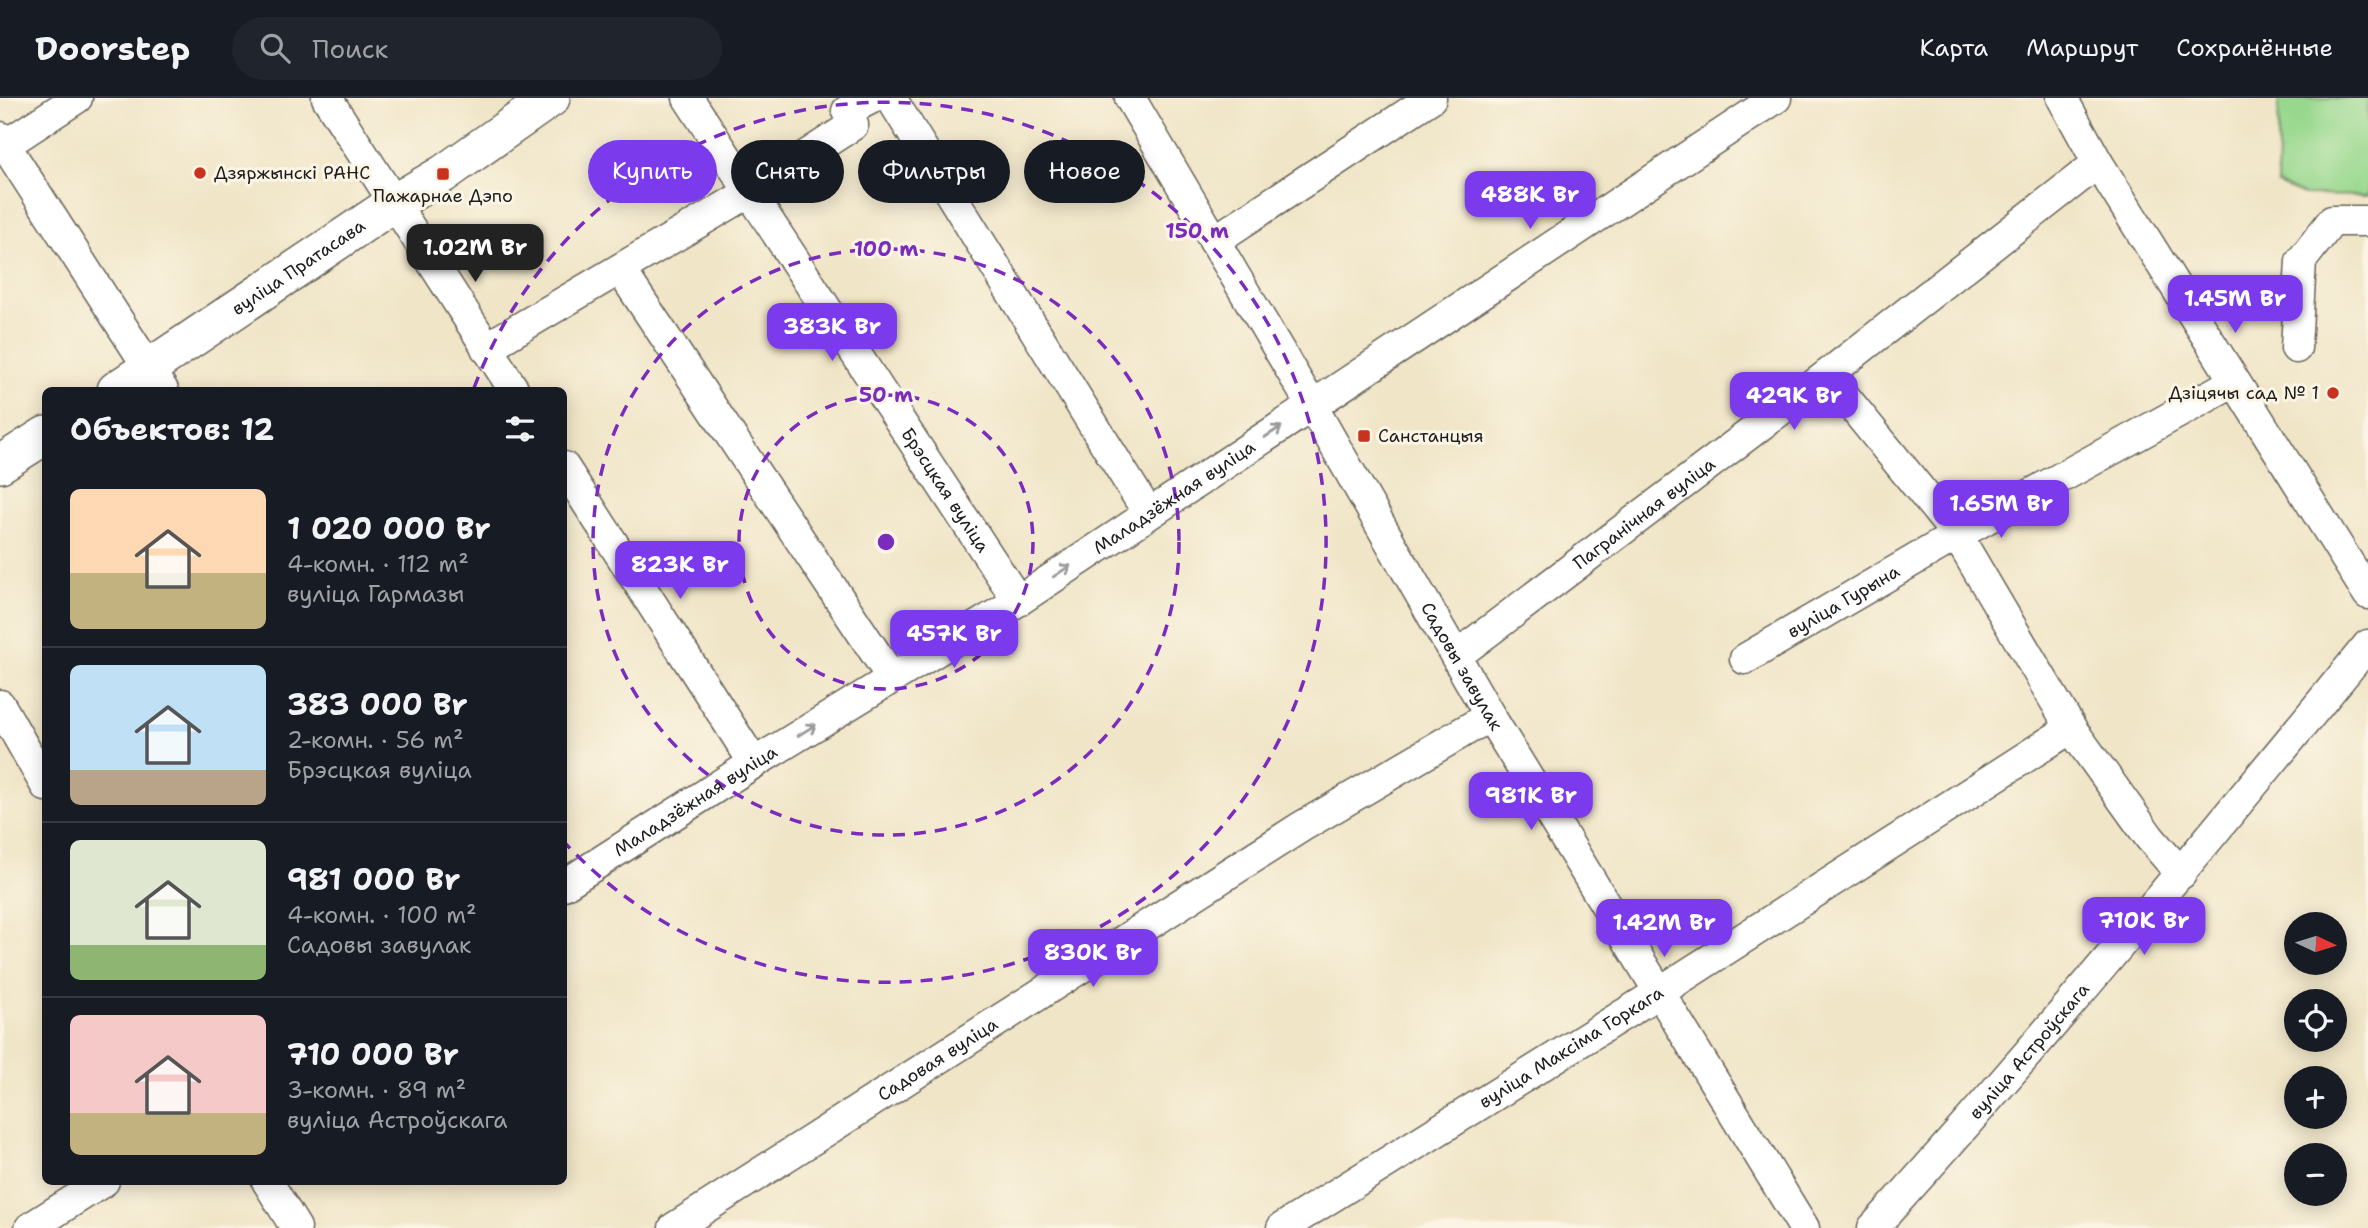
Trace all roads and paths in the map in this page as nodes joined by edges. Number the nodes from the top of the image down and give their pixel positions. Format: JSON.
{"nodes":[{"id":1,"x":77,"y":98,"type":"edge"},
{"id":2,"x":550,"y":98,"type":"edge"},
{"id":3,"x":688,"y":98,"type":"edge"},
{"id":4,"x":872,"y":98,"type":"edge"},
{"id":5,"x":891,"y":98,"type":"edge"},
{"id":6,"x":1130,"y":98,"type":"edge"},
{"id":7,"x":1431,"y":98,"type":"edge"},
{"id":8,"x":1776,"y":98,"type":"edge"},
{"id":9,"x":2062,"y":98,"type":"edge"},
{"id":10,"x":334,"y":101,"type":"edge"},
{"id":11,"x":833,"y":140,"type":"edge"},
{"id":12,"x":3,"y":141,"type":"edge"},
{"id":13,"x":731,"y":163,"type":"edge"},
{"id":14,"x":2098,"y":163,"type":"junction"},
{"id":15,"x":394,"y":203,"type":"junction"},
{"id":16,"x":731,"y":203,"type":"edge"},
{"id":17,"x":757,"y":203,"type":"edge"},
{"id":18,"x":2368,"y":221,"type":"edge"},
{"id":19,"x":1214,"y":241,"type":"junction"},
{"id":20,"x":620,"y":269,"type":"junction"},
{"id":21,"x":486,"y":348,"type":"junction"},
{"id":22,"x":2296,"y":348,"type":"dead end"},
{"id":23,"x":1827,"y":375,"type":"junction"},
{"id":24,"x":156,"y":380,"type":"edge"},
{"id":25,"x":2234,"y":382,"type":"junction"},
{"id":26,"x":128,"y":387,"type":"edge"},
{"id":27,"x":512,"y":387,"type":"edge"},
{"id":28,"x":1312,"y":406,"type":"junction"},
{"id":29,"x":42,"y":438,"type":"edge"},
{"id":30,"x":0,"y":464,"type":"edge"},
{"id":31,"x":567,"y":472,"type":"edge"},
{"id":32,"x":1148,"y":513,"type":"junction"},
{"id":33,"x":1957,"y":535,"type":"junction"},
{"id":34,"x":2368,"y":594,"type":"edge"},
{"id":35,"x":1018,"y":601,"type":"junction"},
{"id":36,"x":2368,"y":645,"type":"edge"},
{"id":37,"x":1456,"y":656,"type":"junction"},
{"id":38,"x":1745,"y":659,"type":"dead end"},
{"id":39,"x":892,"y":678,"type":"junction"},
{"id":40,"x":0,"y":705,"type":"edge"},
{"id":41,"x":1490,"y":716,"type":"junction"},
{"id":42,"x":2071,"y":728,"type":"junction"},
{"id":43,"x":754,"y":763,"type":"junction"},
{"id":44,"x":42,"y":779,"type":"edge"},
{"id":45,"x":2181,"y":874,"type":"junction"},
{"id":46,"x":567,"y":883,"type":"edge"},
{"id":47,"x":1658,"y":993,"type":"junction"},
{"id":48,"x":98,"y":1185,"type":"edge"},
{"id":49,"x":269,"y":1185,"type":"edge"},
{"id":50,"x":30,"y":1228,"type":"edge"},
{"id":51,"x":296,"y":1228,"type":"edge"},
{"id":52,"x":674,"y":1228,"type":"edge"},
{"id":53,"x":1282,"y":1228,"type":"edge"},
{"id":54,"x":1804,"y":1228,"type":"edge"},
{"id":55,"x":1873,"y":1228,"type":"edge"}],
"edges":[{"from":1,"to":12,"type":"street"},
{"from":2,"to":15,"type":"main road","name":"вуліца Пратасава"},
{"from":3,"to":13,"type":"street","name":"Брэсцкая вуліца"},
{"from":4,"to":11,"type":"street"},
{"from":5,"to":32,"type":"street"},
{"from":6,"to":19,"type":"street","name":"Садовы завулак"},
{"from":7,"to":19,"type":"street"},
{"from":8,"to":28,"type":"street","name":"Маладзёжная вуліца"},
{"from":9,"to":14,"type":"street"},
{"from":10,"to":15,"type":"street"},
{"from":12,"to":24,"type":"street"},
{"from":14,"to":23,"type":"street","name":"Пагранічная вуліца"},
{"from":14,"to":25,"type":"street"},
{"from":15,"to":21,"type":"street"},
{"from":15,"to":24,"type":"main road","name":"вуліца Пратасава"},
{"from":16,"to":20,"type":"street"},
{"from":17,"to":35,"type":"street","name":"Брэсцкая вуліца"},
{"from":18,"to":22,"type":"street"},
{"from":19,"to":28,"type":"street","name":"Садовы завулак"},
{"from":20,"to":21,"type":"street"},
{"from":20,"to":39,"type":"street"},
{"from":21,"to":27,"type":"street"},
{"from":23,"to":33,"type":"street"},
{"from":23,"to":37,"type":"street","name":"Пагранічная вуліца"},
{"from":24,"to":26,"type":"main road","name":"вуліца Пратасава"},
{"from":25,"to":33,"type":"street","name":"вуліца Гурына"},
{"from":25,"to":34,"type":"street"},
{"from":32,"to":28,"type":"street","name":"Маладзёжная вуліца","one_way":true},
{"from":28,"to":37,"type":"street","name":"Садовы завулак"},
{"from":29,"to":30,"type":"main road"},
{"from":31,"to":43,"type":"street"},
{"from":35,"to":32,"type":"street","name":"Маладзёжная вуліца","one_way":true},
{"from":33,"to":38,"type":"street","name":"вуліца Гурына"},
{"from":33,"to":42,"type":"street"},
{"from":35,"to":39,"type":"street","name":"Маладзёжная вуліца"},
{"from":36,"to":45,"type":"street","name":"вуліца Астроўскага"},
{"from":37,"to":41,"type":"street","name":"Садовы завулак"},
{"from":43,"to":39,"type":"street","name":"Маладзёжная вуліца","one_way":true},
{"from":40,"to":44,"type":"street"},
{"from":41,"to":47,"type":"street","name":"Садовы завулак"},
{"from":41,"to":52,"type":"street","name":"Садовая вуліца"},
{"from":42,"to":45,"type":"street"},
{"from":42,"to":47,"type":"street","name":"вуліца Максіма Горкага"},
{"from":43,"to":46,"type":"street","name":"Маладзёжная вуліца"},
{"from":45,"to":55,"type":"street","name":"вуліца Астроўскага"},
{"from":47,"to":53,"type":"street","name":"вуліца Максіма Горкага"},
{"from":47,"to":54,"type":"street","name":"Садовы завулак"},
{"from":48,"to":50,"type":"street"},
{"from":49,"to":51,"type":"street"}]}
